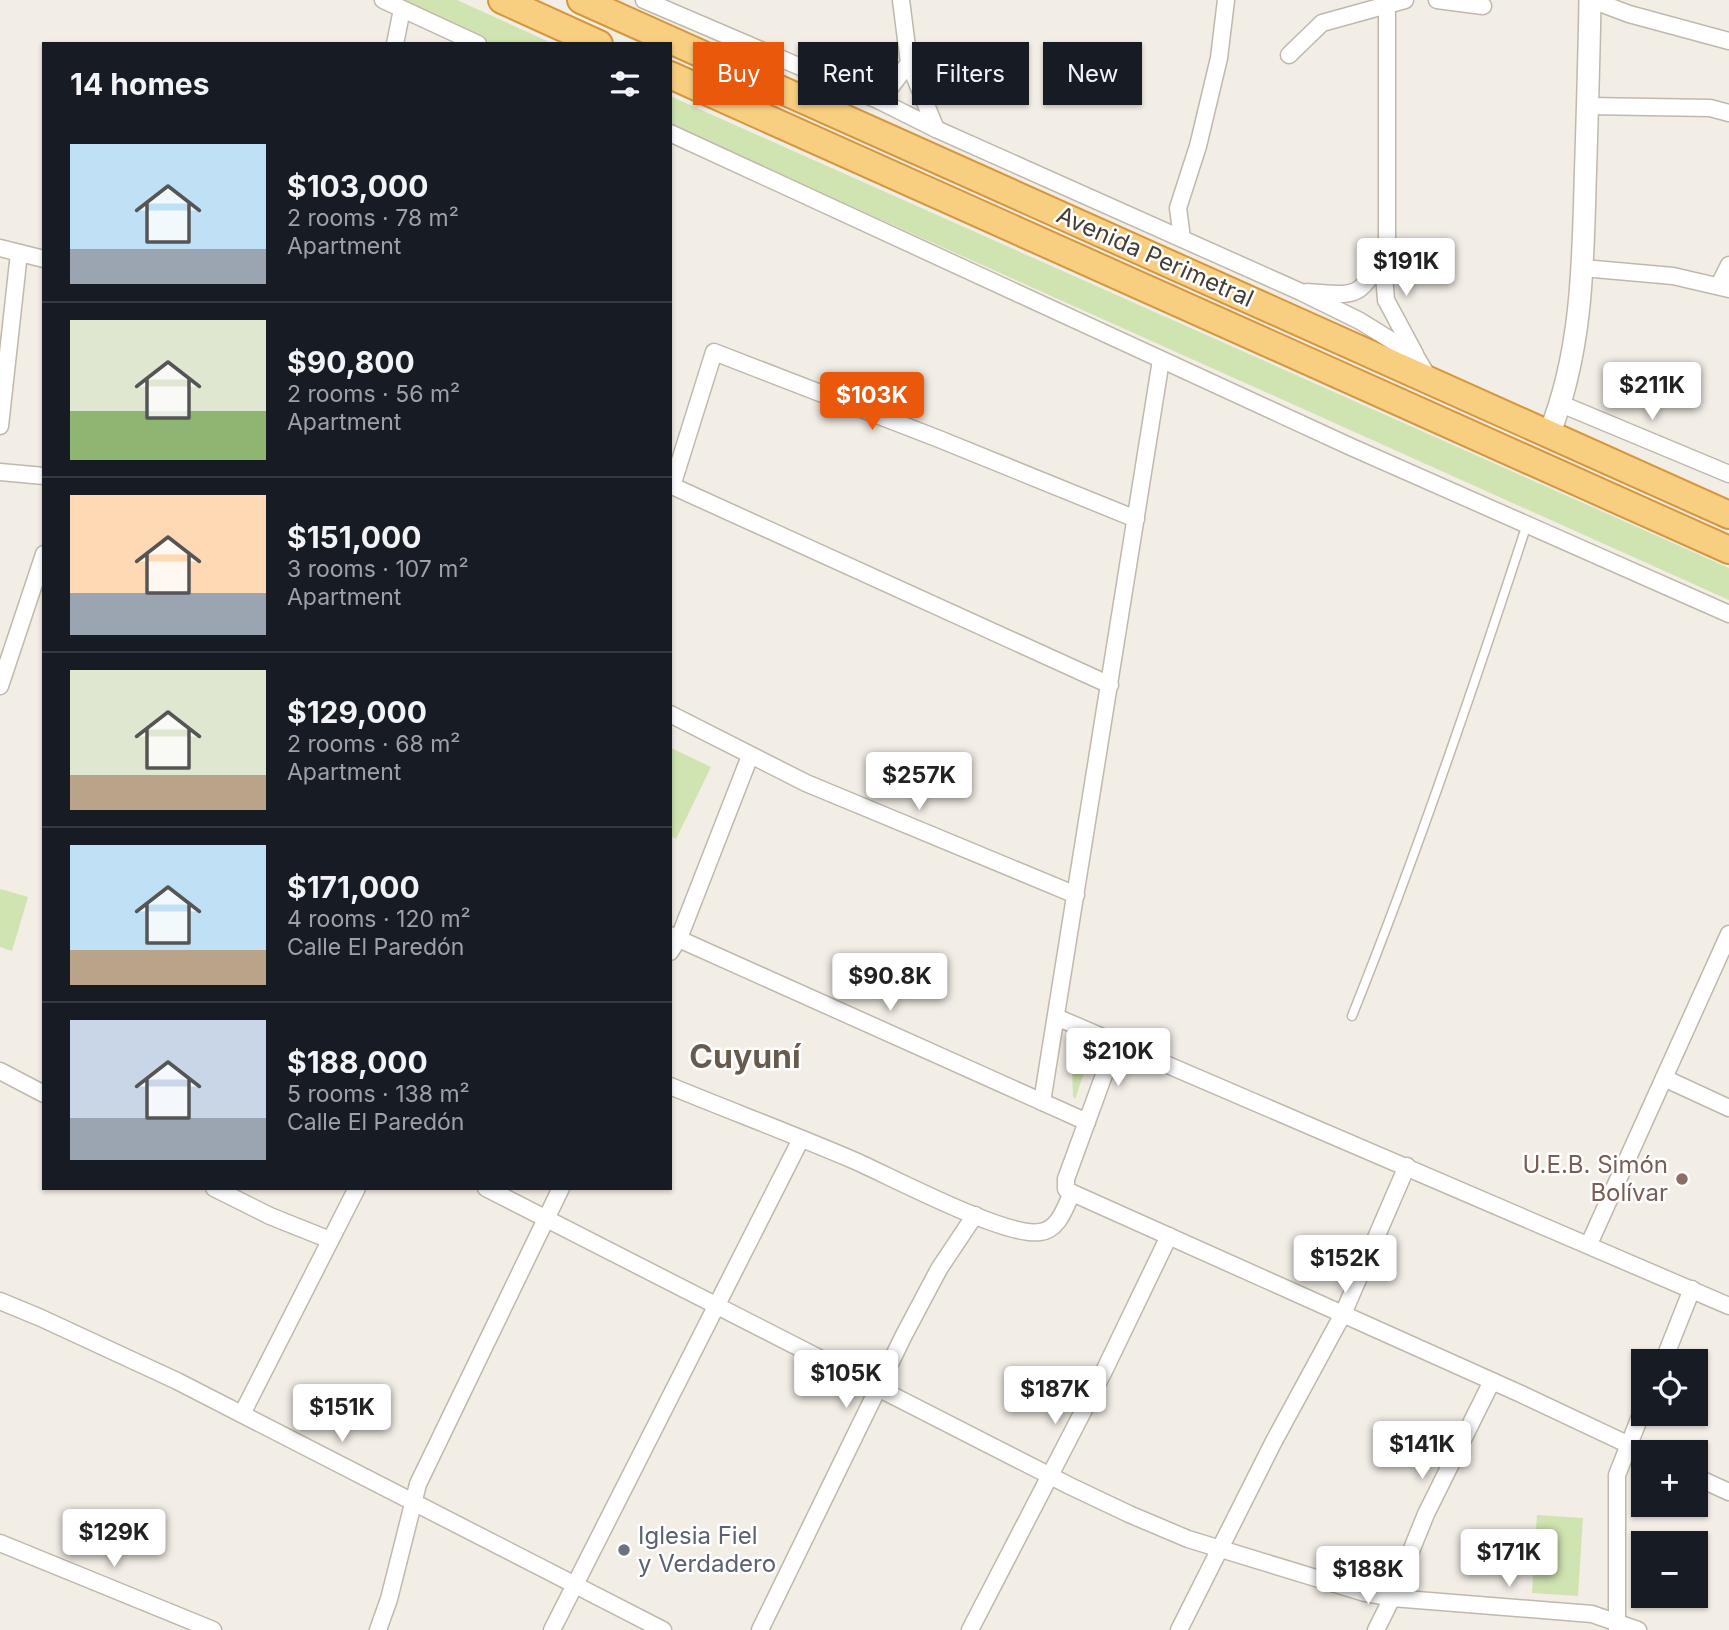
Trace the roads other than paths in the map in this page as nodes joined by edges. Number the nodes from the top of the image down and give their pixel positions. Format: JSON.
{"nodes":[{"id":1,"x":383,"y":0,"type":"edge"},
{"id":2,"x":502,"y":0,"type":"edge"},
{"id":3,"x":581,"y":0,"type":"edge"},
{"id":4,"x":644,"y":0,"type":"edge"},
{"id":5,"x":901,"y":0,"type":"edge"},
{"id":6,"x":1226,"y":0,"type":"edge"},
{"id":7,"x":1405,"y":0,"type":"edge"},
{"id":8,"x":1437,"y":0,"type":"edge"},
{"id":9,"x":1591,"y":0,"type":"edge"},
{"id":10,"x":1388,"y":3,"type":"edge"},
{"id":11,"x":1483,"y":6,"type":"dead end"},
{"id":12,"x":1631,"y":7,"type":"edge"},
{"id":13,"x":402,"y":9,"type":"junction"},
{"id":14,"x":1729,"y":41,"type":"edge"},
{"id":15,"x":395,"y":42,"type":"edge"},
{"id":16,"x":474,"y":42,"type":"edge"},
{"id":17,"x":595,"y":42,"type":"edge"},
{"id":18,"x":1289,"y":55,"type":"dead end"},
{"id":19,"x":909,"y":63,"type":"junction"},
{"id":20,"x":798,"y":66,"type":"edge"},
{"id":21,"x":672,"y":76,"type":"edge"},
{"id":22,"x":898,"y":77,"type":"edge"},
{"id":23,"x":888,"y":105,"type":"edge"},
{"id":24,"x":1588,"y":107,"type":"junction"},
{"id":25,"x":1729,"y":113,"type":"edge"},
{"id":26,"x":936,"y":129,"type":"junction"},
{"id":27,"x":672,"y":134,"type":"edge"},
{"id":28,"x":1182,"y":238,"type":"junction"},
{"id":29,"x":1387,"y":242,"type":"junction"},
{"id":30,"x":0,"y":248,"type":"edge"},
{"id":31,"x":19,"y":253,"type":"junction"},
{"id":32,"x":42,"y":259,"type":"edge"},
{"id":33,"x":1729,"y":264,"type":"edge"},
{"id":34,"x":1583,"y":268,"type":"junction"},
{"id":35,"x":1724,"y":287,"type":"edge"},
{"id":36,"x":1301,"y":292,"type":"junction"},
{"id":37,"x":1415,"y":355,"type":"junction"},
{"id":38,"x":1161,"y":360,"type":"junction"},
{"id":39,"x":1431,"y":381,"type":"junction"},
{"id":40,"x":1561,"y":404,"type":"junction"},
{"id":41,"x":0,"y":426,"type":"edge"},
{"id":42,"x":1549,"y":434,"type":"junction"},
{"id":43,"x":0,"y":472,"type":"edge"},
{"id":44,"x":1729,"y":474,"type":"edge"},
{"id":45,"x":42,"y":476,"type":"edge"},
{"id":46,"x":672,"y":483,"type":"edge"},
{"id":47,"x":672,"y":486,"type":"edge"},
{"id":48,"x":1729,"y":514,"type":"edge"},
{"id":49,"x":1136,"y":519,"type":"junction"},
{"id":50,"x":1527,"y":524,"type":"junction"},
{"id":51,"x":1729,"y":550,"type":"edge"},
{"id":52,"x":42,"y":560,"type":"edge"},
{"id":53,"x":1729,"y":614,"type":"edge"},
{"id":54,"x":1110,"y":685,"type":"junction"},
{"id":55,"x":0,"y":686,"type":"edge"},
{"id":56,"x":672,"y":715,"type":"edge"},
{"id":57,"x":750,"y":756,"type":"junction"},
{"id":58,"x":1076,"y":895,"type":"junction"},
{"id":59,"x":1729,"y":934,"type":"edge"},
{"id":60,"x":673,"y":942,"type":"edge"},
{"id":61,"x":1352,"y":1016,"type":"dead end"},
{"id":62,"x":1056,"y":1017,"type":"junction"},
{"id":63,"x":1116,"y":1042,"type":"junction"},
{"id":64,"x":0,"y":1071,"type":"edge"},
{"id":65,"x":1664,"y":1078,"type":"junction"},
{"id":66,"x":672,"y":1087,"type":"edge"},
{"id":67,"x":42,"y":1093,"type":"edge"},
{"id":68,"x":1042,"y":1102,"type":"junction"},
{"id":69,"x":1729,"y":1108,"type":"edge"},
{"id":70,"x":1087,"y":1122,"type":"junction"},
{"id":71,"x":801,"y":1139,"type":"junction"},
{"id":72,"x":1407,"y":1166,"type":"junction"},
{"id":73,"x":218,"y":1190,"type":"edge"},
{"id":74,"x":356,"y":1190,"type":"edge"},
{"id":75,"x":490,"y":1190,"type":"edge"},
{"id":76,"x":560,"y":1190,"type":"edge"},
{"id":77,"x":1072,"y":1193,"type":"junction"},
{"id":78,"x":975,"y":1215,"type":"junction"},
{"id":79,"x":546,"y":1219,"type":"junction"},
{"id":80,"x":1170,"y":1236,"type":"junction"},
{"id":81,"x":330,"y":1240,"type":"junction"},
{"id":82,"x":1589,"y":1244,"type":"junction"},
{"id":83,"x":1692,"y":1289,"type":"junction"},
{"id":84,"x":0,"y":1301,"type":"edge"},
{"id":85,"x":717,"y":1306,"type":"junction"},
{"id":86,"x":1729,"y":1306,"type":"edge"},
{"id":87,"x":1343,"y":1314,"type":"junction"},
{"id":88,"x":1668,"y":1349,"type":"edge"},
{"id":89,"x":1492,"y":1381,"type":"junction"},
{"id":90,"x":878,"y":1387,"type":"junction"},
{"id":91,"x":242,"y":1414,"type":"junction"},
{"id":92,"x":1636,"y":1426,"type":"edge"},
{"id":93,"x":1629,"y":1445,"type":"junction"},
{"id":94,"x":1050,"y":1475,"type":"junction"},
{"id":95,"x":1708,"y":1482,"type":"edge"},
{"id":96,"x":1729,"y":1492,"type":"edge"},
{"id":97,"x":412,"y":1500,"type":"junction"},
{"id":98,"x":0,"y":1543,"type":"edge"},
{"id":99,"x":1220,"y":1548,"type":"junction"},
{"id":100,"x":575,"y":1584,"type":"junction"},
{"id":101,"x":1392,"y":1598,"type":"junction"},
{"id":102,"x":1617,"y":1626,"type":"edge"},
{"id":103,"x":213,"y":1630,"type":"edge"},
{"id":104,"x":378,"y":1630,"type":"edge"},
{"id":105,"x":552,"y":1630,"type":"edge"},
{"id":106,"x":663,"y":1630,"type":"edge"},
{"id":107,"x":760,"y":1630,"type":"edge"},
{"id":108,"x":970,"y":1630,"type":"edge"},
{"id":109,"x":1179,"y":1630,"type":"edge"},
{"id":110,"x":1376,"y":1630,"type":"edge"},
{"id":111,"x":1638,"y":1630,"type":"edge"}],
"edges":[{"from":1,"to":13,"type":"street"},
{"from":2,"to":17,"type":"highway"},
{"from":3,"to":39,"type":"highway","name":"Avenida Perimetral"},
{"from":4,"to":20,"type":"street"},
{"from":5,"to":19,"type":"street"},
{"from":6,"to":28,"type":"street"},
{"from":7,"to":10,"type":"street"},
{"from":8,"to":11,"type":"street"},
{"from":9,"to":12,"type":"street"},
{"from":9,"to":24,"type":"street"},
{"from":10,"to":18,"type":"street"},
{"from":10,"to":29,"type":"street"},
{"from":12,"to":14,"type":"street"},
{"from":13,"to":15,"type":"street"},
{"from":13,"to":16,"type":"street"},
{"from":19,"to":22,"type":"street"},
{"from":19,"to":26,"type":"street"},
{"from":21,"to":51,"type":"highway","name":"Avenida Perimetral"},
{"from":23,"to":26,"type":"street"},
{"from":24,"to":25,"type":"street"},
{"from":24,"to":34,"type":"street"},
{"from":26,"to":28,"type":"street"},
{"from":27,"to":38,"type":"street"},
{"from":28,"to":36,"type":"street"},
{"from":29,"to":36,"type":"street"},
{"from":29,"to":37,"type":"street"},
{"from":30,"to":31,"type":"street"},
{"from":31,"to":32,"type":"street"},
{"from":31,"to":41,"type":"street"},
{"from":33,"to":35,"type":"street"},
{"from":34,"to":35,"type":"street"},
{"from":34,"to":40,"type":"street"},
{"from":36,"to":37,"type":"street"},
{"from":37,"to":39,"type":"street"},
{"from":38,"to":49,"type":"street"},
{"from":38,"to":50,"type":"street"},
{"from":39,"to":42,"type":"highway","name":"Avenida Perimetral"},
{"from":40,"to":42,"type":"street"},
{"from":40,"to":44,"type":"street"},
{"from":42,"to":48,"type":"highway","name":"Avenida Perimetral"},
{"from":43,"to":45,"type":"street"},
{"from":46,"to":49,"type":"street"},
{"from":47,"to":54,"type":"street"},
{"from":49,"to":54,"type":"street"},
{"from":50,"to":53,"type":"street"},
{"from":50,"to":61,"type":"lane"},
{"from":52,"to":55,"type":"street"},
{"from":54,"to":58,"type":"street"},
{"from":56,"to":57,"type":"street"},
{"from":57,"to":58,"type":"street"},
{"from":57,"to":60,"type":"street"},
{"from":58,"to":62,"type":"street"},
{"from":59,"to":65,"type":"street"},
{"from":60,"to":68,"type":"street"},
{"from":62,"to":63,"type":"street"},
{"from":62,"to":68,"type":"street"},
{"from":63,"to":70,"type":"street"},
{"from":63,"to":72,"type":"street"},
{"from":64,"to":67,"type":"street"},
{"from":65,"to":69,"type":"street"},
{"from":65,"to":82,"type":"street"},
{"from":66,"to":71,"type":"street"},
{"from":68,"to":70,"type":"street"},
{"from":70,"to":77,"type":"street"},
{"from":71,"to":78,"type":"street"},
{"from":71,"to":85,"type":"street"},
{"from":72,"to":82,"type":"street"},
{"from":72,"to":87,"type":"street"},
{"from":73,"to":81,"type":"street"},
{"from":74,"to":81,"type":"street"},
{"from":75,"to":79,"type":"street"},
{"from":76,"to":79,"type":"street"},
{"from":77,"to":78,"type":"street"},
{"from":77,"to":80,"type":"street"},
{"from":78,"to":90,"type":"street"},
{"from":79,"to":85,"type":"street"},
{"from":79,"to":97,"type":"street"},
{"from":80,"to":87,"type":"street"},
{"from":80,"to":94,"type":"street"},
{"from":81,"to":91,"type":"street"},
{"from":82,"to":83,"type":"street"},
{"from":83,"to":86,"type":"street"},
{"from":83,"to":88,"type":"street"},
{"from":84,"to":91,"type":"street"},
{"from":85,"to":90,"type":"street"},
{"from":85,"to":100,"type":"street"},
{"from":87,"to":89,"type":"street"},
{"from":87,"to":99,"type":"street"},
{"from":89,"to":93,"type":"street"},
{"from":89,"to":101,"type":"street"},
{"from":90,"to":94,"type":"street"},
{"from":90,"to":107,"type":"street"},
{"from":91,"to":97,"type":"street"},
{"from":92,"to":93,"type":"street"},
{"from":93,"to":102,"type":"street"},
{"from":94,"to":99,"type":"street"},
{"from":94,"to":108,"type":"street"},
{"from":95,"to":96,"type":"street"},
{"from":97,"to":100,"type":"street"},
{"from":97,"to":104,"type":"street"},
{"from":98,"to":103,"type":"street"},
{"from":99,"to":101,"type":"street"},
{"from":99,"to":109,"type":"street"},
{"from":100,"to":105,"type":"street"},
{"from":100,"to":106,"type":"street"},
{"from":101,"to":102,"type":"street"},
{"from":101,"to":110,"type":"street"},
{"from":102,"to":111,"type":"street"}]}
